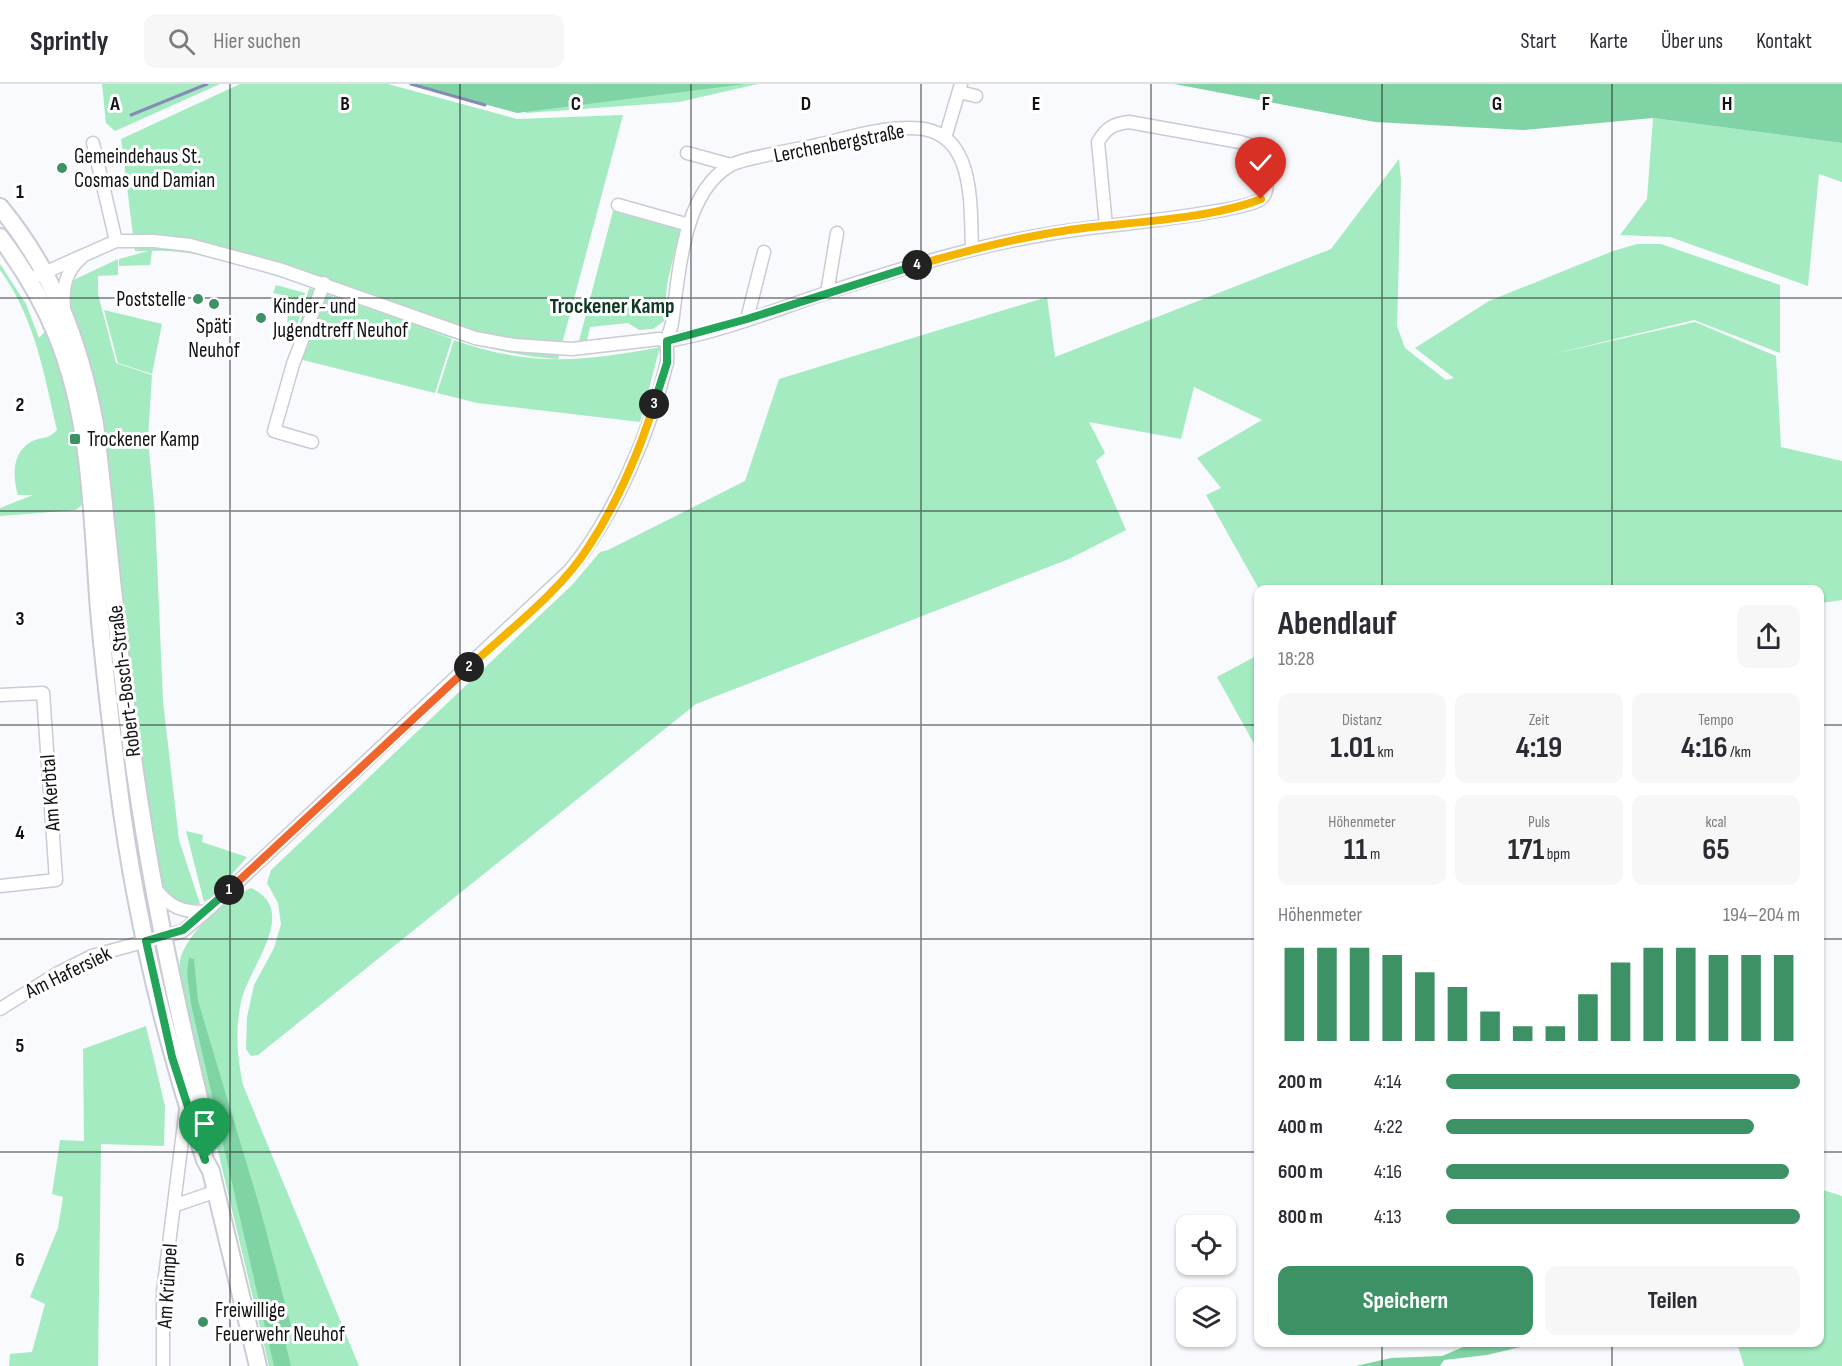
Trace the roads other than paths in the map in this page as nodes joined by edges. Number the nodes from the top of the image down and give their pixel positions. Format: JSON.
{"nodes":[{"id":1,"x":960,"y":88,"type":"edge"},
{"id":2,"x":976,"y":96,"type":"dead end"},
{"id":3,"x":945,"y":138,"type":"junction"},
{"id":4,"x":93,"y":143,"type":"dead end"},
{"id":5,"x":687,"y":153,"type":"dead end"},
{"id":6,"x":731,"y":165,"type":"junction"},
{"id":7,"x":618,"y":205,"type":"dead end"},
{"id":8,"x":0,"y":207,"type":"edge"},
{"id":9,"x":688,"y":225,"type":"junction"},
{"id":10,"x":1106,"y":226,"type":"junction"},
{"id":11,"x":837,"y":232,"type":"dead end"},
{"id":12,"x":0,"y":237,"type":"edge"},
{"id":13,"x":116,"y":242,"type":"junction"},
{"id":14,"x":972,"y":249,"type":"junction"},
{"id":15,"x":764,"y":252,"type":"dead end"},
{"id":16,"x":86,"y":253,"type":"junction"},
{"id":17,"x":44,"y":271,"type":"junction"},
{"id":18,"x":29,"y":280,"type":"junction"},
{"id":19,"x":324,"y":283,"type":"junction"},
{"id":20,"x":827,"y":293,"type":"junction"},
{"id":21,"x":65,"y":313,"type":"junction"},
{"id":22,"x":747,"y":319,"type":"junction"},
{"id":23,"x":667,"y":341,"type":"junction"},
{"id":24,"x":312,"y":442,"type":"dead end"},
{"id":25,"x":0,"y":695,"type":"edge"},
{"id":26,"x":153,"y":884,"type":"junction"},
{"id":27,"x":0,"y":886,"type":"edge"},
{"id":28,"x":205,"y":912,"type":"junction"},
{"id":29,"x":163,"y":937,"type":"junction"},
{"id":30,"x":146,"y":941,"type":"junction"},
{"id":31,"x":0,"y":1009,"type":"edge"},
{"id":32,"x":186,"y":1103,"type":"junction"},
{"id":33,"x":211,"y":1171,"type":"junction"},
{"id":34,"x":217,"y":1191,"type":"junction"},
{"id":35,"x":176,"y":1205,"type":"junction"},
{"id":36,"x":164,"y":1366,"type":"edge"},
{"id":37,"x":258,"y":1366,"type":"edge"}],
"edges":[{"from":1,"to":2,"type":"street"},
{"from":1,"to":3,"type":"street"},
{"from":3,"to":6,"type":"street","name":"Lerchenbergstraße"},
{"from":3,"to":14,"type":"street"},
{"from":4,"to":13,"type":"street"},
{"from":5,"to":6,"type":"street","name":"Lerchenbergstraße"},
{"from":6,"to":9,"type":"street"},
{"from":7,"to":9,"type":"street"},
{"from":8,"to":17,"type":"main road","name":"Robert-Bosch-Straße"},
{"from":9,"to":23,"type":"street"},
{"from":10,"to":10,"type":"street"},
{"from":10,"to":14,"type":"street"},
{"from":11,"to":20,"type":"street"},
{"from":12,"to":18,"type":"main road","name":"Robert-Bosch-Straße"},
{"from":13,"to":16,"type":"street"},
{"from":13,"to":19,"type":"street"},
{"from":14,"to":20,"type":"street"},
{"from":15,"to":22,"type":"street"},
{"from":16,"to":17,"type":"street"},
{"from":16,"to":21,"type":"street"},
{"from":17,"to":18,"type":"street"},
{"from":17,"to":21,"type":"main road","name":"Robert-Bosch-Straße"},
{"from":18,"to":30,"type":"main road","name":"Robert-Bosch-Straße"},
{"from":19,"to":23,"type":"street"},
{"from":19,"to":24,"type":"street"},
{"from":20,"to":22,"type":"street"},
{"from":21,"to":26,"type":"main road","name":"Robert-Bosch-Straße"},
{"from":22,"to":23,"type":"street"},
{"from":23,"to":28,"type":"street","name":"Am Hafersiek"},
{"from":25,"to":27,"type":"street","name":"Am Kerbtal"},
{"from":26,"to":28,"type":"street"},
{"from":26,"to":29,"type":"main road","name":"Robert-Bosch-Straße"},
{"from":28,"to":29,"type":"street","name":"Am Hafersiek"},
{"from":29,"to":30,"type":"street","name":"Am Hafersiek"},
{"from":29,"to":33,"type":"main road","name":"Robert-Bosch-Straße"},
{"from":30,"to":31,"type":"street","name":"Am Hafersiek"},
{"from":30,"to":32,"type":"main road","name":"Robert-Bosch-Straße"},
{"from":32,"to":33,"type":"main road","name":"Robert-Bosch-Straße"},
{"from":32,"to":35,"type":"street","name":"Am Krümpel"},
{"from":33,"to":34,"type":"main road","name":"Robert-Bosch-Straße"},
{"from":34,"to":35,"type":"street"},
{"from":34,"to":37,"type":"main road","name":"Robert-Bosch-Straße"},
{"from":35,"to":36,"type":"street","name":"Am Krümpel"}]}
